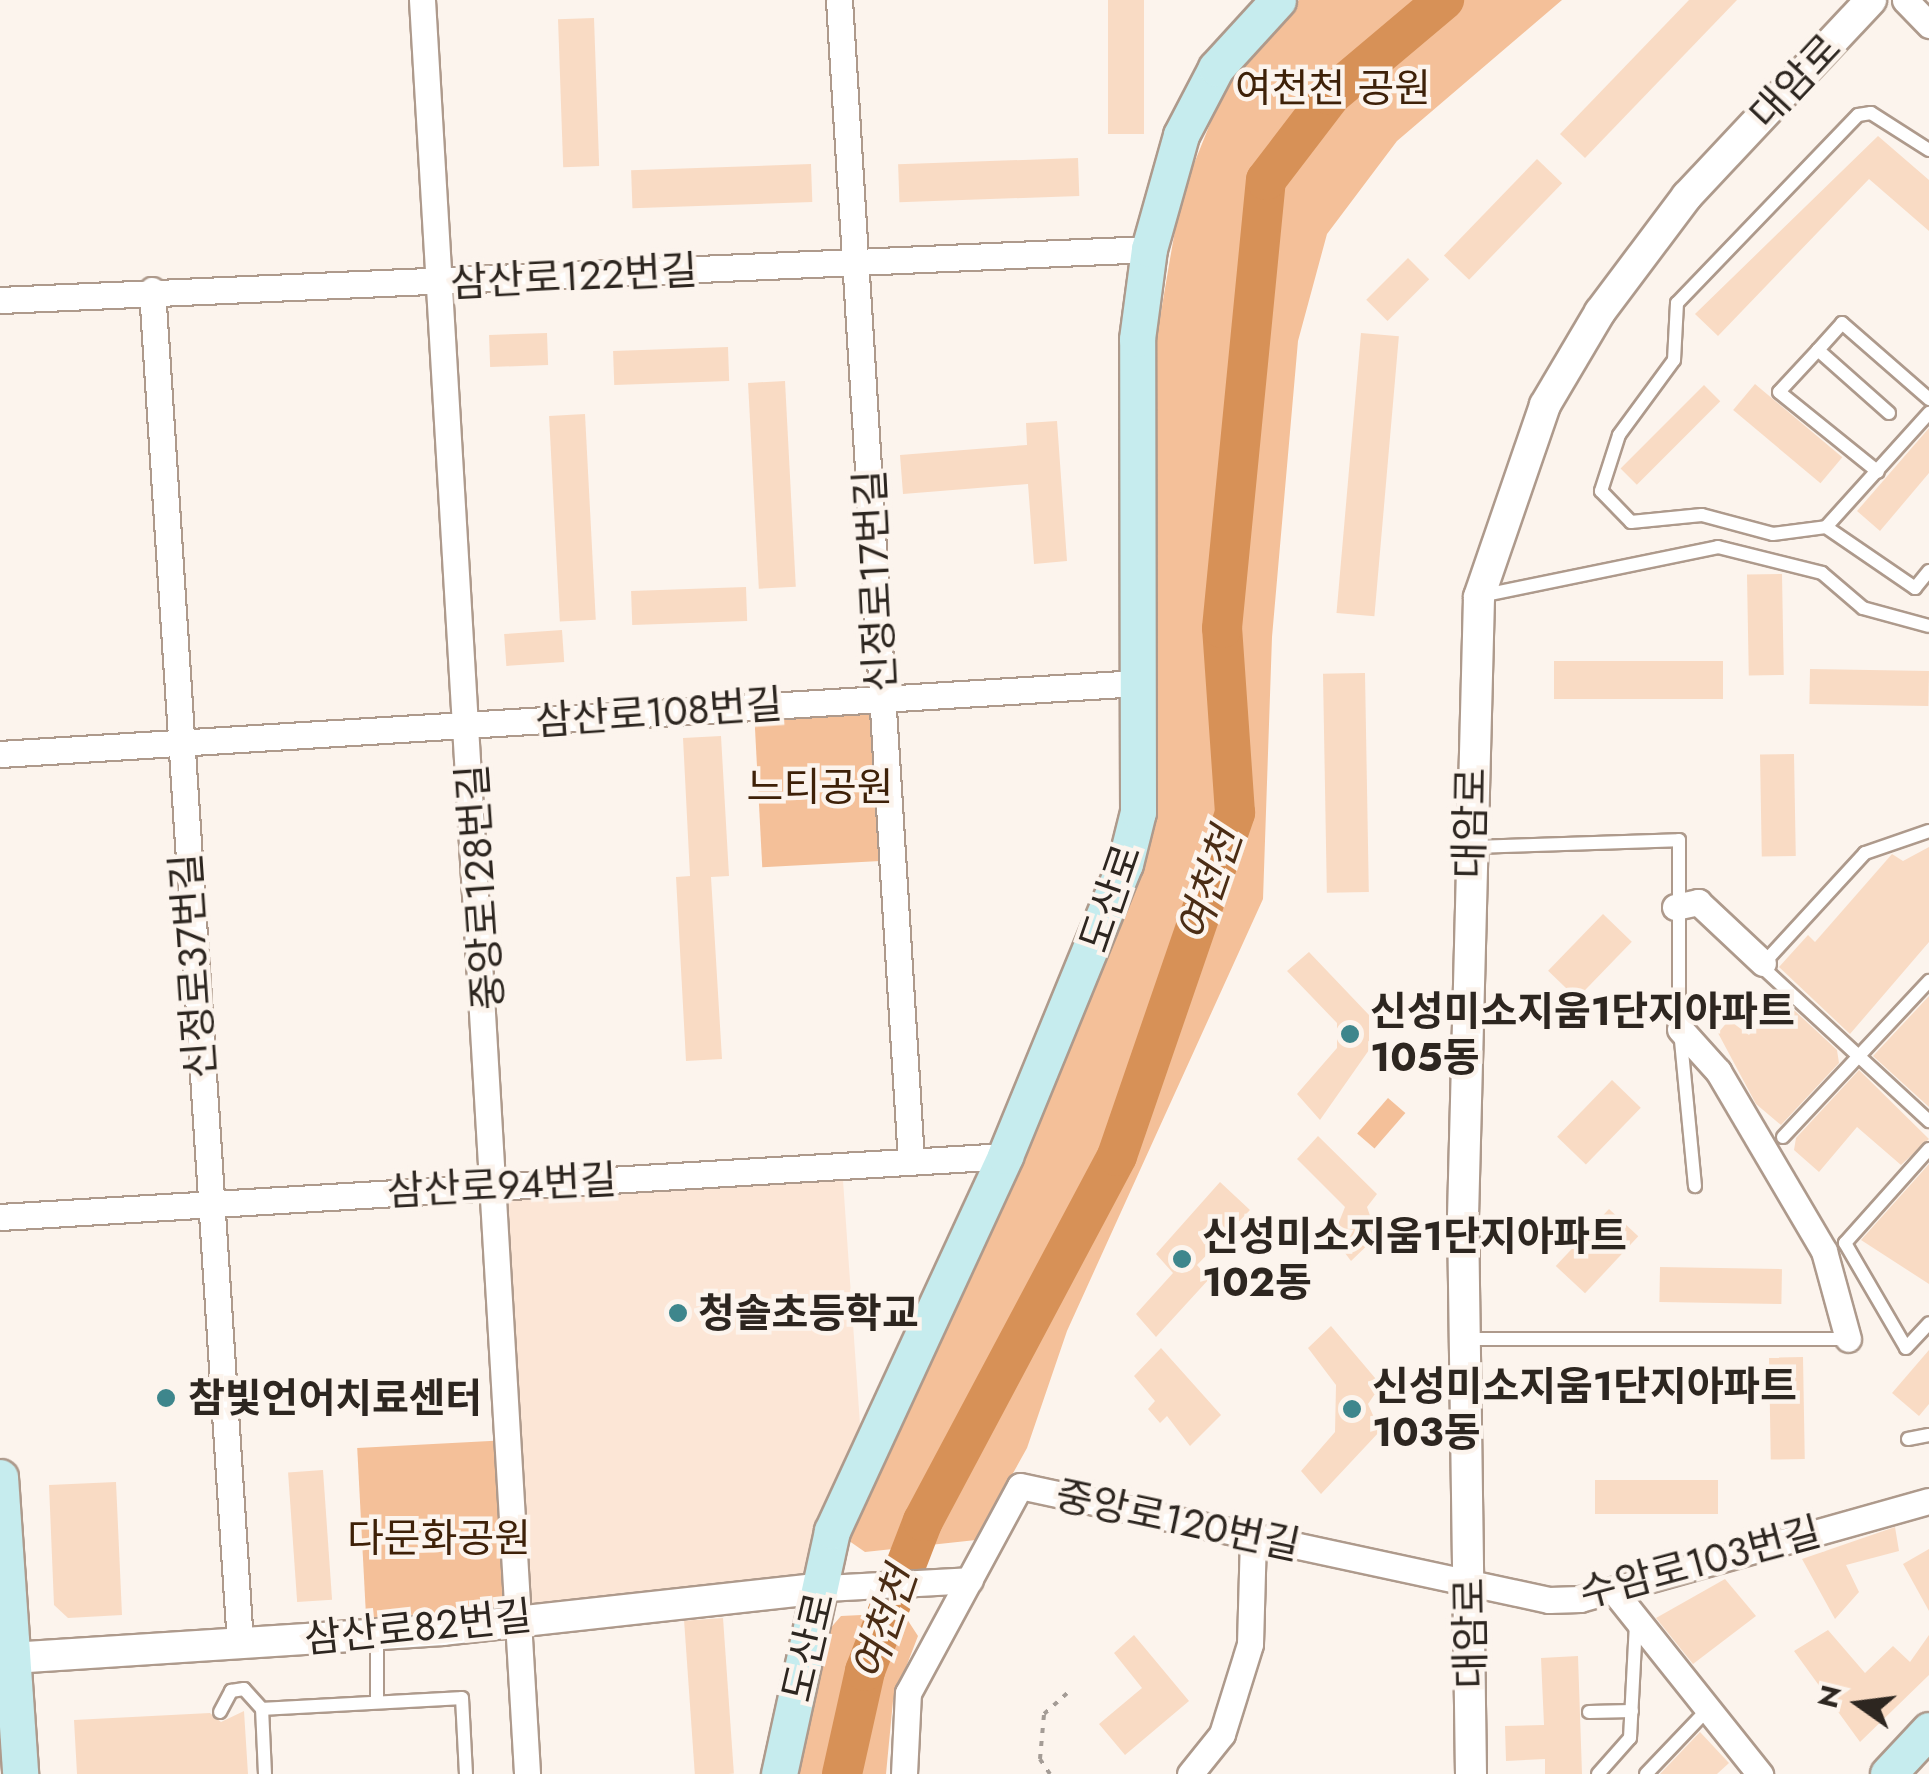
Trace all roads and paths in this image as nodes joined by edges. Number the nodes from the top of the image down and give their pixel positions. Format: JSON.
{"nodes":[{"id":1,"x":422,"y":0,"type":"edge"},
{"id":2,"x":839,"y":0,"type":"edge"},
{"id":3,"x":1278,"y":0,"type":"edge"},
{"id":4,"x":1871,"y":0,"type":"edge"},
{"id":5,"x":1905,"y":0,"type":"edge"},
{"id":6,"x":1929,"y":25,"type":"edge"},
{"id":7,"x":1929,"y":150,"type":"edge"},
{"id":8,"x":1149,"y":249,"type":"junction"},
{"id":9,"x":856,"y":262,"type":"junction"},
{"id":10,"x":442,"y":283,"type":"junction"},
{"id":11,"x":152,"y":290,"type":"junction"},
{"id":12,"x":0,"y":300,"type":"edge"},
{"id":13,"x":1818,"y":350,"type":"junction"},
{"id":14,"x":1929,"y":400,"type":"edge"},
{"id":15,"x":1890,"y":413,"type":"dead end"},
{"id":16,"x":1929,"y":413,"type":"edge"},
{"id":17,"x":1878,"y":472,"type":"junction"},
{"id":18,"x":1826,"y":527,"type":"junction"},
{"id":19,"x":1929,"y":571,"type":"edge"},
{"id":20,"x":1479,"y":596,"type":"junction"},
{"id":21,"x":1929,"y":626,"type":"edge"},
{"id":22,"x":1138,"y":683,"type":"junction"},
{"id":23,"x":882,"y":699,"type":"junction"},
{"id":24,"x":470,"y":726,"type":"junction"},
{"id":25,"x":177,"y":741,"type":"junction"},
{"id":26,"x":0,"y":754,"type":"edge"},
{"id":27,"x":1929,"y":831,"type":"edge"},
{"id":28,"x":1470,"y":847,"type":"junction"},
{"id":29,"x":1676,"y":908,"type":"junction"},
{"id":30,"x":1763,"y":964,"type":"junction"},
{"id":31,"x":1929,"y":981,"type":"edge"},
{"id":32,"x":1680,"y":1029,"type":"junction"},
{"id":33,"x":1859,"y":1056,"type":"junction"},
{"id":34,"x":1929,"y":1122,"type":"edge"},
{"id":35,"x":1783,"y":1137,"type":"dead end"},
{"id":36,"x":1929,"y":1149,"type":"edge"},
{"id":37,"x":1005,"y":1156,"type":"junction"},
{"id":38,"x":911,"y":1162,"type":"junction"},
{"id":39,"x":498,"y":1185,"type":"junction"},
{"id":40,"x":1695,"y":1186,"type":"dead end"},
{"id":41,"x":210,"y":1202,"type":"junction"},
{"id":42,"x":0,"y":1217,"type":"edge"},
{"id":43,"x":1929,"y":1323,"type":"edge"},
{"id":44,"x":1848,"y":1339,"type":"joint"},
{"id":45,"x":1465,"y":1340,"type":"junction"},
{"id":46,"x":1929,"y":1434,"type":"edge"},
{"id":47,"x":1908,"y":1439,"type":"dead end"},
{"id":48,"x":0,"y":1478,"type":"edge"},
{"id":49,"x":1929,"y":1501,"type":"edge"},
{"id":50,"x":1253,"y":1537,"type":"junction"},
{"id":51,"x":970,"y":1580,"type":"junction"},
{"id":52,"x":1470,"y":1584,"type":"junction"},
{"id":53,"x":824,"y":1588,"type":"junction"},
{"id":54,"x":1612,"y":1590,"type":"junction"},
{"id":55,"x":1636,"y":1620,"type":"junction"},
{"id":56,"x":519,"y":1622,"type":"junction"},
{"id":57,"x":377,"y":1636,"type":"junction"},
{"id":58,"x":240,"y":1642,"type":"junction"},
{"id":59,"x":12,"y":1658,"type":"junction"},
{"id":60,"x":1066,"y":1693,"type":"dead end"},
{"id":61,"x":377,"y":1702,"type":"junction"},
{"id":62,"x":262,"y":1709,"type":"junction"},
{"id":63,"x":1708,"y":1709,"type":"junction"},
{"id":64,"x":220,"y":1712,"type":"dead end"},
{"id":65,"x":1589,"y":1712,"type":"dead end"},
{"id":66,"x":1632,"y":1712,"type":"junction"},
{"id":67,"x":1929,"y":1730,"type":"edge"},
{"id":68,"x":261,"y":1770,"type":"edge"},
{"id":69,"x":20,"y":1774,"type":"edge"},
{"id":70,"x":466,"y":1774,"type":"edge"},
{"id":71,"x":527,"y":1774,"type":"edge"},
{"id":72,"x":778,"y":1774,"type":"edge"},
{"id":73,"x":904,"y":1774,"type":"edge"},
{"id":74,"x":1050,"y":1774,"type":"edge"},
{"id":75,"x":1190,"y":1774,"type":"edge"},
{"id":76,"x":1471,"y":1774,"type":"edge"},
{"id":77,"x":1598,"y":1774,"type":"edge"},
{"id":78,"x":1646,"y":1774,"type":"edge"},
{"id":79,"x":1760,"y":1774,"type":"edge"},
{"id":80,"x":1888,"y":1774,"type":"edge"}],
"edges":[{"from":1,"to":10,"type":"street","name":"중앙로128번길"},
{"from":2,"to":9,"type":"street","name":"신정로17번길"},
{"from":3,"to":8,"type":"main road","name":"도산로"},
{"from":4,"to":20,"type":"street","name":"대암로"},
{"from":5,"to":6,"type":"street"},
{"from":7,"to":18,"type":"lane"},
{"from":8,"to":9,"type":"street","name":"삼산로122번길"},
{"from":8,"to":22,"type":"main road","name":"도산로"},
{"from":9,"to":10,"type":"street","name":"삼산로122번길"},
{"from":9,"to":23,"type":"street","name":"신정로17번길"},
{"from":10,"to":11,"type":"street","name":"삼산로122번길"},
{"from":10,"to":24,"type":"street","name":"중앙로128번길"},
{"from":11,"to":12,"type":"street","name":"삼산로122번길"},
{"from":11,"to":25,"type":"street","name":"신정로37번길"},
{"from":13,"to":14,"type":"lane"},
{"from":13,"to":15,"type":"lane"},
{"from":13,"to":17,"type":"lane"},
{"from":16,"to":17,"type":"lane"},
{"from":17,"to":18,"type":"lane"},
{"from":18,"to":19,"type":"lane"},
{"from":20,"to":21,"type":"lane"},
{"from":20,"to":28,"type":"street","name":"대암로"},
{"from":22,"to":23,"type":"street","name":"삼산로108번길"},
{"from":22,"to":37,"type":"main road","name":"도산로"},
{"from":23,"to":24,"type":"street","name":"삼산로108번길"},
{"from":23,"to":38,"type":"street","name":"신정로17번길"},
{"from":24,"to":25,"type":"street","name":"삼산로108번길"},
{"from":24,"to":39,"type":"street","name":"중앙로128번길"},
{"from":25,"to":26,"type":"street","name":"삼산로108번길"},
{"from":25,"to":41,"type":"street","name":"신정로37번길"},
{"from":27,"to":30,"type":"lane"},
{"from":28,"to":29,"type":"lane"},
{"from":28,"to":45,"type":"street","name":"대암로"},
{"from":29,"to":30,"type":"street"},
{"from":29,"to":32,"type":"lane"},
{"from":30,"to":33,"type":"lane"},
{"from":31,"to":33,"type":"lane"},
{"from":32,"to":40,"type":"lane"},
{"from":32,"to":44,"type":"street"},
{"from":33,"to":34,"type":"lane"},
{"from":33,"to":35,"type":"lane"},
{"from":36,"to":43,"type":"lane"},
{"from":37,"to":38,"type":"street","name":"삼산로94번길"},
{"from":37,"to":53,"type":"main road","name":"도산로"},
{"from":38,"to":39,"type":"street","name":"삼산로94번길"},
{"from":39,"to":41,"type":"street","name":"삼산로94번길"},
{"from":39,"to":56,"type":"street","name":"중앙로128번길"},
{"from":41,"to":42,"type":"street","name":"삼산로94번길"},
{"from":41,"to":58,"type":"street","name":"신정로37번길"},
{"from":44,"to":45,"type":"lane"},
{"from":45,"to":52,"type":"street","name":"대암로"},
{"from":46,"to":47,"type":"lane"},
{"from":48,"to":59,"type":"main road"},
{"from":49,"to":54,"type":"street","name":"수암로103번길"},
{"from":50,"to":51,"type":"street","name":"중앙로120번길"},
{"from":50,"to":52,"type":"street","name":"중앙로120번길"},
{"from":50,"to":75,"type":"street"},
{"from":51,"to":53,"type":"street"},
{"from":51,"to":73,"type":"street","name":"중앙로120번길"},
{"from":52,"to":54,"type":"street","name":"수암로103번길"},
{"from":52,"to":76,"type":"street","name":"대암로"},
{"from":53,"to":56,"type":"street","name":"삼산로82번길"},
{"from":53,"to":72,"type":"main road","name":"도산로"},
{"from":54,"to":55,"type":"street"},
{"from":55,"to":63,"type":"street"},
{"from":55,"to":66,"type":"lane"},
{"from":56,"to":57,"type":"street","name":"삼산로82번길"},
{"from":56,"to":71,"type":"street","name":"중앙로128번길"},
{"from":57,"to":58,"type":"street","name":"삼산로82번길"},
{"from":57,"to":61,"type":"lane"},
{"from":58,"to":59,"type":"street","name":"삼산로82번길"},
{"from":59,"to":69,"type":"main road"},
{"from":60,"to":74,"type":"path"},
{"from":61,"to":62,"type":"lane"},
{"from":61,"to":70,"type":"lane"},
{"from":62,"to":64,"type":"lane"},
{"from":62,"to":68,"type":"lane"},
{"from":63,"to":78,"type":"lane"},
{"from":63,"to":79,"type":"street"},
{"from":65,"to":66,"type":"lane"},
{"from":66,"to":77,"type":"lane"},
{"from":67,"to":80,"type":"main road"}]}
